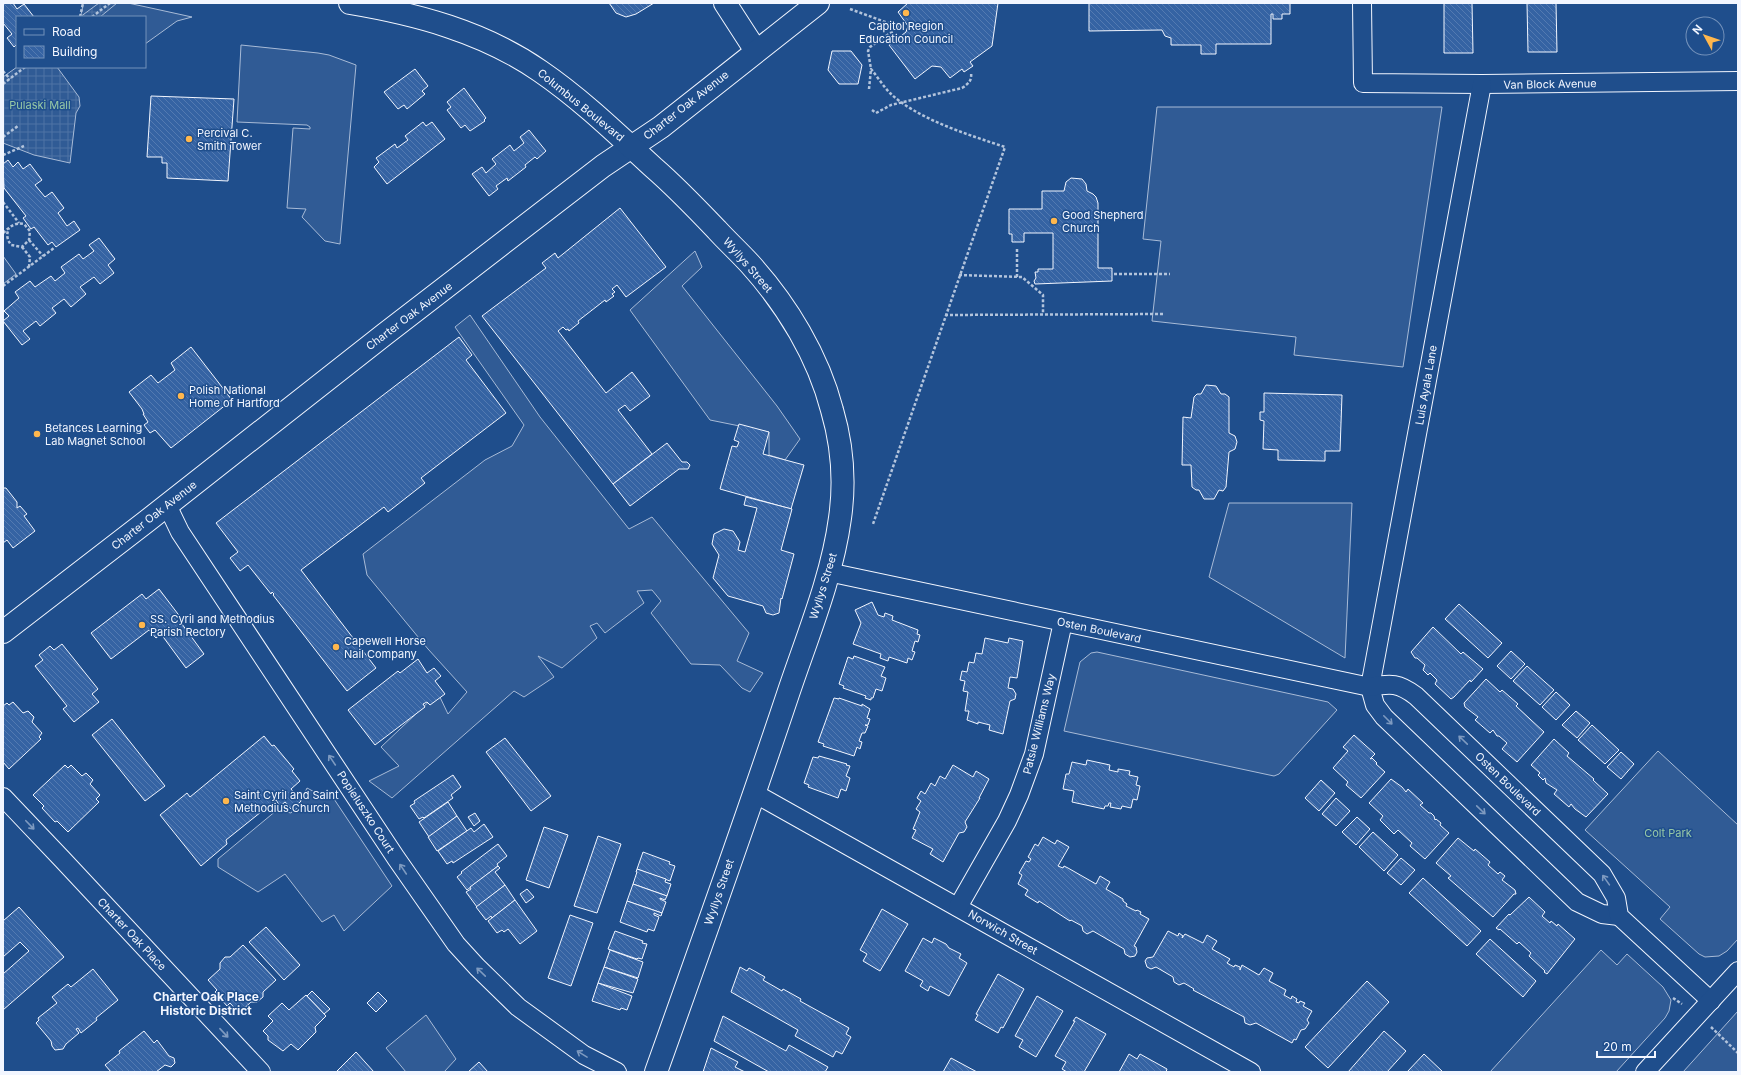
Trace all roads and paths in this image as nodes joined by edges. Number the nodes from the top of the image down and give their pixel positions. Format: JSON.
{"nodes":[{"id":1,"x":83,"y":3,"type":"edge"},
{"id":2,"x":110,"y":3,"type":"edge"},
{"id":3,"x":350,"y":3,"type":"edge"},
{"id":4,"x":726,"y":3,"type":"edge"},
{"id":5,"x":818,"y":3,"type":"edge"},
{"id":6,"x":1362,"y":3,"type":"edge"},
{"id":7,"x":850,"y":9,"type":"dead end"},
{"id":8,"x":80,"y":16,"type":"edge"},
{"id":9,"x":93,"y":16,"type":"edge"},
{"id":10,"x":756,"y":51,"type":"junction"},
{"id":11,"x":24,"y":68,"type":"edge"},
{"id":12,"x":871,"y":69,"type":"junction"},
{"id":13,"x":3,"y":71,"type":"edge"},
{"id":14,"x":971,"y":72,"type":"dead end"},
{"id":15,"x":10,"y":79,"type":"junction"},
{"id":16,"x":1738,"y":81,"type":"edge"},
{"id":17,"x":3,"y":84,"type":"edge"},
{"id":18,"x":1482,"y":84,"type":"junction"},
{"id":19,"x":869,"y":89,"type":"dead end"},
{"id":20,"x":903,"y":102,"type":"junction"},
{"id":21,"x":872,"y":110,"type":"dead end"},
{"id":22,"x":18,"y":126,"type":"dead end"},
{"id":23,"x":3,"y":137,"type":"edge"},
{"id":24,"x":24,"y":146,"type":"dead end"},
{"id":25,"x":632,"y":147,"type":"junction"},
{"id":26,"x":3,"y":155,"type":"edge"},
{"id":27,"x":3,"y":202,"type":"edge"},
{"id":28,"x":19,"y":223,"type":"junction"},
{"id":29,"x":9,"y":228,"type":"junction"},
{"id":30,"x":3,"y":232,"type":"edge"},
{"id":31,"x":29,"y":240,"type":"junction"},
{"id":32,"x":22,"y":247,"type":"junction"},
{"id":33,"x":54,"y":248,"type":"dead end"},
{"id":34,"x":1017,"y":249,"type":"dead end"},
{"id":35,"x":43,"y":256,"type":"junction"},
{"id":36,"x":29,"y":267,"type":"junction"},
{"id":37,"x":1114,"y":274,"type":"dead end"},
{"id":38,"x":1170,"y":274,"type":"dead end"},
{"id":39,"x":959,"y":275,"type":"junction"},
{"id":40,"x":1017,"y":277,"type":"junction"},
{"id":41,"x":3,"y":286,"type":"edge"},
{"id":42,"x":1043,"y":314,"type":"junction"},
{"id":43,"x":1165,"y":314,"type":"dead end"},
{"id":44,"x":945,"y":315,"type":"junction"},
{"id":45,"x":167,"y":505,"type":"junction"},
{"id":46,"x":873,"y":524,"type":"dead end"},
{"id":47,"x":828,"y":572,"type":"junction"},
{"id":48,"x":1063,"y":622,"type":"junction"},
{"id":49,"x":3,"y":632,"type":"edge"},
{"id":50,"x":1370,"y":687,"type":"junction"},
{"id":51,"x":754,"y":793,"type":"junction"},
{"id":52,"x":3,"y":797,"type":"edge"},
{"id":53,"x":958,"y":907,"type":"junction"},
{"id":54,"x":1619,"y":916,"type":"junction"},
{"id":55,"x":1738,"y":971,"type":"edge"},
{"id":56,"x":1710,"y":1001,"type":"junction"},
{"id":57,"x":261,"y":1072,"type":"edge"},
{"id":58,"x":617,"y":1072,"type":"edge"},
{"id":59,"x":656,"y":1072,"type":"edge"},
{"id":60,"x":1251,"y":1072,"type":"edge"},
{"id":61,"x":1646,"y":1072,"type":"edge"}],
"edges":[{"from":1,"to":8,"type":"path"},
{"from":2,"to":9,"type":"path"},
{"from":3,"to":25,"type":"main road","name":"Columbus Boulevard"},
{"from":4,"to":10,"type":"main road"},
{"from":5,"to":10,"type":"main road","name":"Charter Oak Avenue"},
{"from":6,"to":18,"type":"street","name":"Van Block Avenue"},
{"from":7,"to":12,"type":"path"},
{"from":10,"to":25,"type":"main road","name":"Charter Oak Avenue"},
{"from":11,"to":15,"type":"path"},
{"from":12,"to":19,"type":"path"},
{"from":12,"to":20,"type":"path"},
{"from":13,"to":15,"type":"path"},
{"from":14,"to":20,"type":"path"},
{"from":15,"to":17,"type":"path"},
{"from":16,"to":18,"type":"street","name":"Van Block Avenue"},
{"from":18,"to":50,"type":"street","name":"Luis Ayala Lane"},
{"from":20,"to":21,"type":"path"},
{"from":20,"to":39,"type":"path"},
{"from":22,"to":23,"type":"path"},
{"from":24,"to":26,"type":"path"},
{"from":25,"to":45,"type":"main road","name":"Charter Oak Avenue"},
{"from":25,"to":47,"type":"main road","name":"Wyllys Street"},
{"from":27,"to":28,"type":"path"},
{"from":28,"to":29,"type":"path"},
{"from":28,"to":31,"type":"path"},
{"from":29,"to":30,"type":"path"},
{"from":29,"to":32,"type":"path"},
{"from":31,"to":32,"type":"path"},
{"from":31,"to":35,"type":"path"},
{"from":32,"to":36,"type":"path"},
{"from":33,"to":35,"type":"path"},
{"from":34,"to":40,"type":"path"},
{"from":35,"to":36,"type":"path"},
{"from":36,"to":41,"type":"path"},
{"from":37,"to":38,"type":"path"},
{"from":39,"to":40,"type":"path"},
{"from":39,"to":44,"type":"path"},
{"from":40,"to":42,"type":"path"},
{"from":42,"to":43,"type":"path"},
{"from":42,"to":44,"type":"path"},
{"from":44,"to":46,"type":"path"},
{"from":45,"to":49,"type":"main road","name":"Charter Oak Avenue"},
{"from":58,"to":45,"type":"street","name":"Popieluszko Court","one_way":true},
{"from":47,"to":48,"type":"street","name":"Osten Boulevard"},
{"from":47,"to":51,"type":"main road","name":"Wyllys Street"},
{"from":48,"to":50,"type":"street","name":"Osten Boulevard"},
{"from":48,"to":53,"type":"street","name":"Patsie Williams Way"},
{"from":50,"to":54,"type":"street","one_way":true},
{"from":54,"to":50,"type":"street","name":"Osten Boulevard","one_way":true},
{"from":51,"to":53,"type":"street","name":"Norwich Street"},
{"from":51,"to":59,"type":"main road","name":"Wyllys Street"},
{"from":52,"to":57,"type":"street","name":"Charter Oak Place","one_way":true},
{"from":53,"to":60,"type":"street","name":"Norwich Street"},
{"from":54,"to":56,"type":"street"},
{"from":55,"to":56,"type":"street"},
{"from":56,"to":61,"type":"street"}]}
